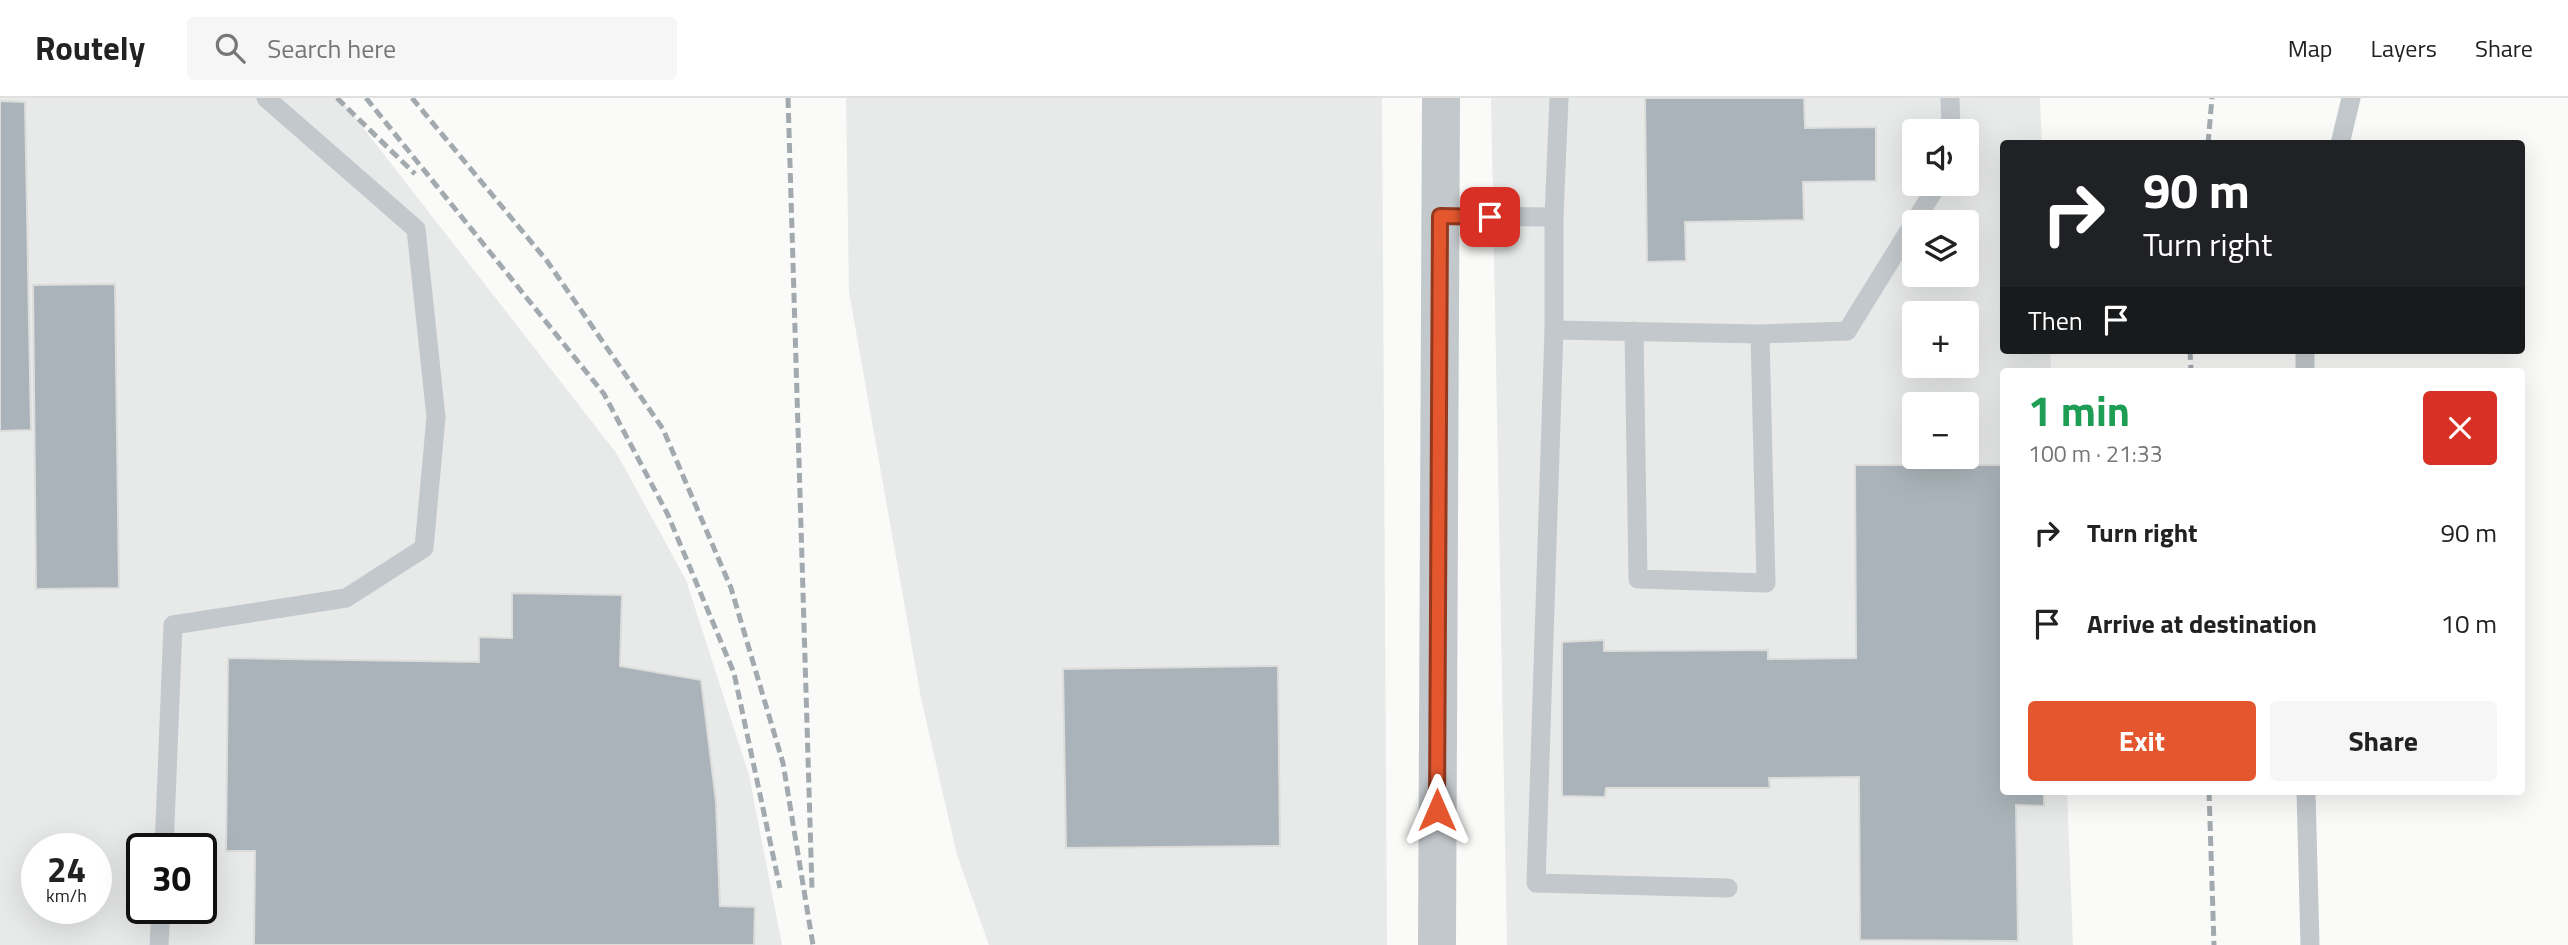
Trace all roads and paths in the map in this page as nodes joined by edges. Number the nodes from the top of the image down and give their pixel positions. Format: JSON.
{"nodes":[{"id":1,"x":266,"y":98,"type":"edge"},
{"id":2,"x":1441,"y":98,"type":"edge"},
{"id":3,"x":1559,"y":98,"type":"edge"},
{"id":4,"x":1950,"y":98,"type":"edge"},
{"id":5,"x":2351,"y":98,"type":"edge"},
{"id":6,"x":1951,"y":119,"type":"edge"},
{"id":7,"x":2341,"y":140,"type":"edge"},
{"id":8,"x":1931,"y":196,"type":"edge"},
{"id":9,"x":1440,"y":216,"type":"junction"},
{"id":10,"x":1554,"y":217,"type":"junction"},
{"id":11,"x":1554,"y":330,"type":"junction"},
{"id":12,"x":1634,"y":331,"type":"junction"},
{"id":13,"x":1760,"y":334,"type":"junction"},
{"id":14,"x":2306,"y":795,"type":"edge"},
{"id":15,"x":165,"y":833,"type":"edge"},
{"id":16,"x":1728,"y":888,"type":"dead end"},
{"id":17,"x":160,"y":924,"type":"edge"},
{"id":18,"x":159,"y":945,"type":"edge"},
{"id":19,"x":1437,"y":945,"type":"edge"},
{"id":20,"x":2310,"y":945,"type":"edge"}],
"edges":[{"from":1,"to":15,"type":"lane"},
{"from":2,"to":9,"type":"street"},
{"from":3,"to":10,"type":"lane"},
{"from":4,"to":6,"type":"lane"},
{"from":5,"to":7,"type":"lane"},
{"from":8,"to":13,"type":"lane"},
{"from":9,"to":10,"type":"lane"},
{"from":9,"to":19,"type":"street"},
{"from":10,"to":11,"type":"lane"},
{"from":11,"to":12,"type":"lane"},
{"from":11,"to":16,"type":"lane"},
{"from":12,"to":13,"type":"lane"},
{"from":12,"to":13,"type":"lane"},
{"from":14,"to":20,"type":"lane"},
{"from":17,"to":18,"type":"lane"}]}
